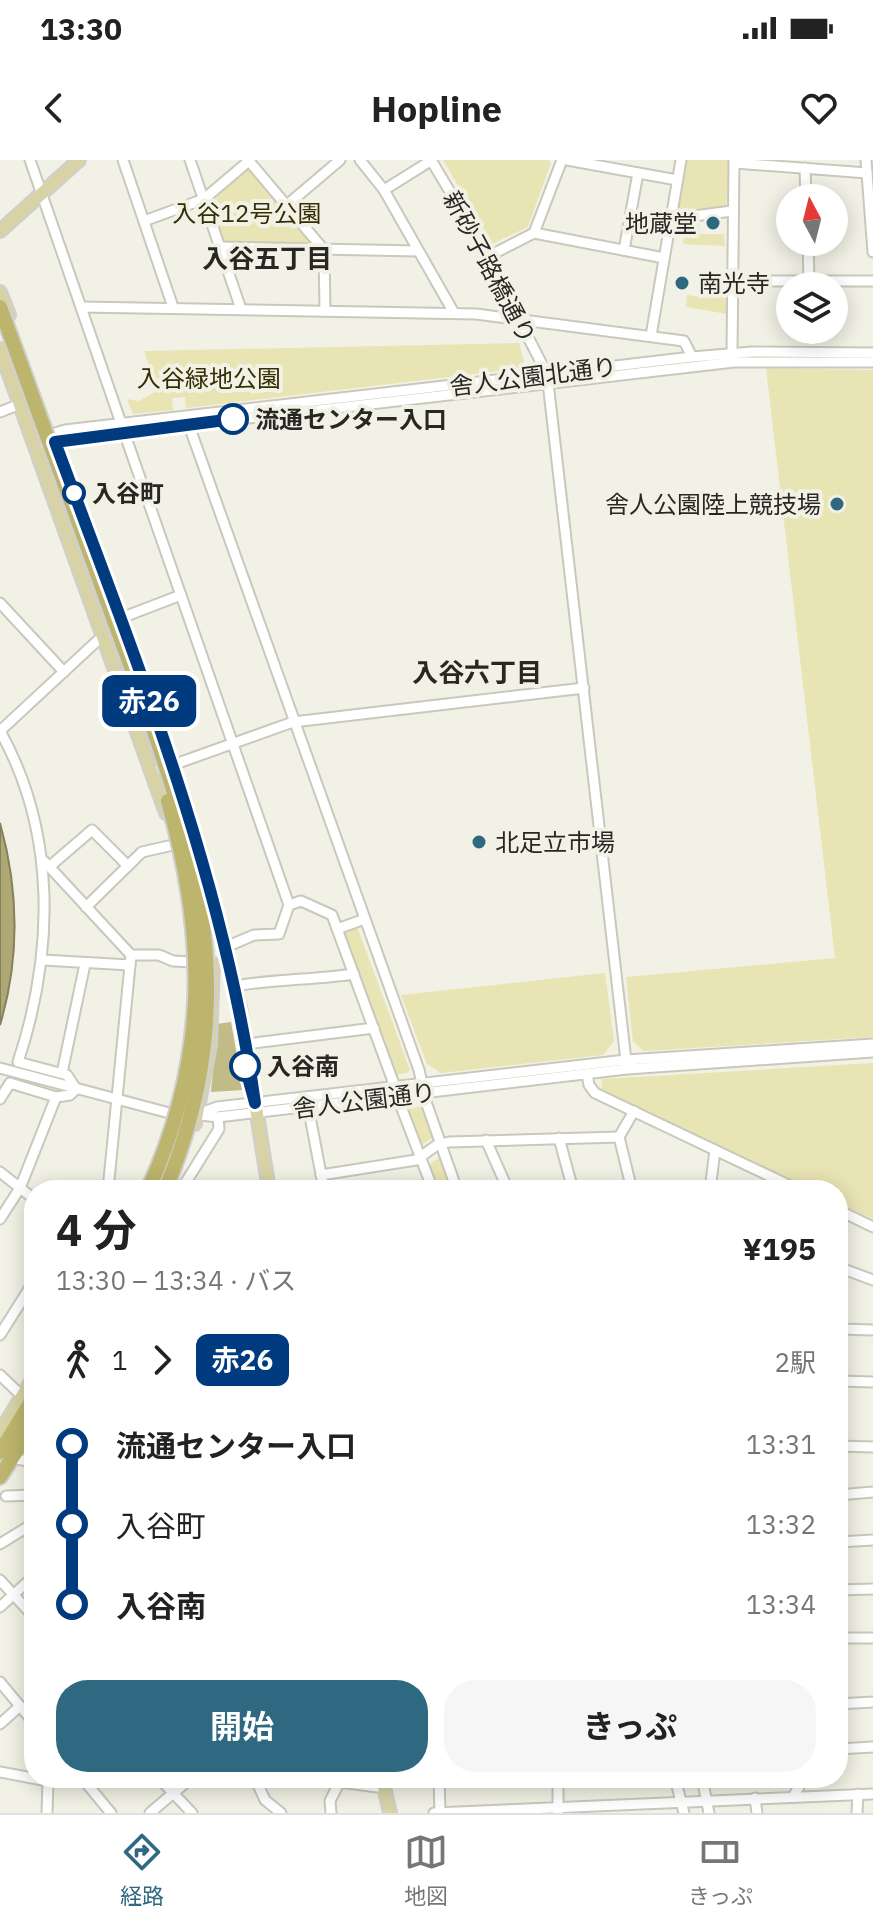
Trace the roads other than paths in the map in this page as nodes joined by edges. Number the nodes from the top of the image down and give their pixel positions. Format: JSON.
{"nodes":[{"id":1,"x":30,"y":160,"type":"edge"},
{"id":2,"x":79,"y":160,"type":"edge"},
{"id":3,"x":123,"y":160,"type":"edge"},
{"id":4,"x":190,"y":160,"type":"edge"},
{"id":5,"x":249,"y":160,"type":"edge"},
{"id":6,"x":340,"y":160,"type":"edge"},
{"id":7,"x":360,"y":160,"type":"edge"},
{"id":8,"x":432,"y":160,"type":"edge"},
{"id":9,"x":564,"y":160,"type":"edge"},
{"id":10,"x":681,"y":160,"type":"edge"},
{"id":11,"x":866,"y":160,"type":"edge"},
{"id":12,"x":734,"y":162,"type":"edge"},
{"id":13,"x":805,"y":168,"type":"junction"},
{"id":14,"x":638,"y":173,"type":"junction"},
{"id":15,"x":867,"y":173,"type":"junction"},
{"id":16,"x":677,"y":180,"type":"junction"},
{"id":17,"x":806,"y":184,"type":"edge"},
{"id":18,"x":384,"y":190,"type":"junction"},
{"id":19,"x":42,"y":194,"type":"junction"},
{"id":20,"x":204,"y":199,"type":"junction"},
{"id":21,"x":287,"y":205,"type":"junction"},
{"id":22,"x":732,"y":211,"type":"junction"},
{"id":23,"x":671,"y":219,"type":"junction"},
{"id":24,"x":144,"y":221,"type":"junction"},
{"id":25,"x":0,"y":231,"type":"edge"},
{"id":26,"x":534,"y":233,"type":"junction"},
{"id":27,"x":873,"y":240,"type":"edge"},
{"id":28,"x":220,"y":247,"type":"junction"},
{"id":29,"x":324,"y":250,"type":"junction"},
{"id":30,"x":624,"y":250,"type":"junction"},
{"id":31,"x":418,"y":251,"type":"junction"},
{"id":32,"x":873,"y":252,"type":"edge"},
{"id":33,"x":487,"y":257,"type":"junction"},
{"id":34,"x":664,"y":258,"type":"junction"},
{"id":35,"x":732,"y":281,"type":"junction"},
{"id":36,"x":776,"y":281,"type":"edge"},
{"id":37,"x":848,"y":281,"type":"edge"},
{"id":38,"x":873,"y":281,"type":"edge"},
{"id":39,"x":0,"y":292,"type":"edge"},
{"id":40,"x":0,"y":307,"type":"edge"},
{"id":41,"x":81,"y":307,"type":"junction"},
{"id":42,"x":173,"y":307,"type":"junction"},
{"id":43,"x":241,"y":309,"type":"junction"},
{"id":44,"x":325,"y":311,"type":"junction"},
{"id":45,"x":454,"y":313,"type":"junction"},
{"id":46,"x":517,"y":318,"type":"junction"},
{"id":47,"x":0,"y":333,"type":"edge"},
{"id":48,"x":651,"y":336,"type":"junction"},
{"id":49,"x":0,"y":349,"type":"edge"},
{"id":50,"x":732,"y":353,"type":"junction"},
{"id":51,"x":873,"y":353,"type":"edge"},
{"id":52,"x":692,"y":357,"type":"junction"},
{"id":53,"x":873,"y":362,"type":"edge"},
{"id":54,"x":547,"y":378,"type":"junction"},
{"id":55,"x":20,"y":404,"type":"junction"},
{"id":56,"x":0,"y":412,"type":"edge"},
{"id":57,"x":187,"y":420,"type":"junction"},
{"id":58,"x":123,"y":428,"type":"junction"},
{"id":59,"x":54,"y":438,"type":"junction"},
{"id":60,"x":35,"y":445,"type":"junction"},
{"id":61,"x":181,"y":595,"type":"junction"},
{"id":62,"x":0,"y":603,"type":"edge"},
{"id":63,"x":121,"y":618,"type":"junction"},
{"id":64,"x":105,"y":638,"type":"junction"},
{"id":65,"x":64,"y":672,"type":"junction"},
{"id":66,"x":584,"y":688,"type":"junction"},
{"id":67,"x":293,"y":722,"type":"junction"},
{"id":68,"x":0,"y":731,"type":"edge"},
{"id":69,"x":233,"y":743,"type":"junction"},
{"id":70,"x":172,"y":765,"type":"junction"},
{"id":71,"x":153,"y":772,"type":"junction"},
{"id":72,"x":173,"y":845,"type":"junction"},
{"id":73,"x":46,"y":864,"type":"junction"},
{"id":74,"x":128,"y":866,"type":"junction"},
{"id":75,"x":201,"y":866,"type":"junction"},
{"id":76,"x":289,"y":905,"type":"junction"},
{"id":77,"x":86,"y":907,"type":"junction"},
{"id":78,"x":362,"y":920,"type":"junction"},
{"id":79,"x":337,"y":929,"type":"junction"},
{"id":80,"x":226,"y":947,"type":"junction"},
{"id":81,"x":43,"y":960,"type":"junction"},
{"id":82,"x":131,"y":960,"type":"junction"},
{"id":83,"x":191,"y":962,"type":"junction"},
{"id":84,"x":213,"y":963,"type":"junction"},
{"id":85,"x":85,"y":964,"type":"junction"},
{"id":86,"x":354,"y":974,"type":"junction"},
{"id":87,"x":235,"y":986,"type":"junction"},
{"id":88,"x":374,"y":1028,"type":"junction"},
{"id":89,"x":246,"y":1044,"type":"junction"},
{"id":90,"x":873,"y":1044,"type":"edge"},
{"id":91,"x":873,"y":1052,"type":"edge"},
{"id":92,"x":627,"y":1065,"type":"junction"},
{"id":93,"x":2,"y":1068,"type":"edge"},
{"id":94,"x":62,"y":1073,"type":"junction"},
{"id":95,"x":587,"y":1074,"type":"junction"},
{"id":96,"x":424,"y":1088,"type":"junction"},
{"id":97,"x":76,"y":1089,"type":"junction"},
{"id":98,"x":396,"y":1091,"type":"junction"},
{"id":99,"x":56,"y":1097,"type":"junction"},
{"id":100,"x":0,"y":1099,"type":"edge"},
{"id":101,"x":117,"y":1100,"type":"junction"},
{"id":102,"x":308,"y":1106,"type":"junction"},
{"id":103,"x":256,"y":1107,"type":"junction"},
{"id":104,"x":634,"y":1111,"type":"junction"},
{"id":105,"x":198,"y":1114,"type":"junction"},
{"id":106,"x":172,"y":1115,"type":"junction"},
{"id":107,"x":218,"y":1117,"type":"junction"},
{"id":108,"x":619,"y":1137,"type":"junction"},
{"id":109,"x":559,"y":1138,"type":"junction"},
{"id":110,"x":486,"y":1140,"type":"junction"},
{"id":111,"x":440,"y":1144,"type":"junction"},
{"id":112,"x":715,"y":1150,"type":"junction"},
{"id":113,"x":420,"y":1158,"type":"junction"},
{"id":114,"x":0,"y":1172,"type":"edge"},
{"id":115,"x":321,"y":1175,"type":"junction"},
{"id":116,"x":109,"y":1180,"type":"edge"},
{"id":117,"x":149,"y":1180,"type":"edge"},
{"id":118,"x":149,"y":1180,"type":"edge"},
{"id":119,"x":171,"y":1180,"type":"edge"},
{"id":120,"x":172,"y":1180,"type":"edge"},
{"id":121,"x":187,"y":1180,"type":"edge"},
{"id":122,"x":267,"y":1180,"type":"edge"},
{"id":123,"x":322,"y":1180,"type":"edge"},
{"id":124,"x":429,"y":1180,"type":"edge"},
{"id":125,"x":453,"y":1180,"type":"edge"},
{"id":126,"x":504,"y":1180,"type":"edge"},
{"id":127,"x":570,"y":1180,"type":"edge"},
{"id":128,"x":630,"y":1180,"type":"edge"},
{"id":129,"x":711,"y":1180,"type":"edge"},
{"id":130,"x":776,"y":1180,"type":"edge"},
{"id":131,"x":20,"y":1188,"type":"junction"},
{"id":132,"x":24,"y":1191,"type":"edge"},
{"id":133,"x":848,"y":1215,"type":"edge"},
{"id":134,"x":0,"y":1219,"type":"edge"},
{"id":135,"x":873,"y":1227,"type":"edge"},
{"id":136,"x":848,"y":1271,"type":"edge"},
{"id":137,"x":873,"y":1280,"type":"edge"},
{"id":138,"x":24,"y":1297,"type":"edge"},
{"id":139,"x":848,"y":1329,"type":"edge"},
{"id":140,"x":873,"y":1330,"type":"edge"},
{"id":141,"x":0,"y":1335,"type":"edge"},
{"id":142,"x":0,"y":1375,"type":"edge"},
{"id":143,"x":848,"y":1381,"type":"edge"},
{"id":144,"x":873,"y":1382,"type":"edge"},
{"id":145,"x":24,"y":1398,"type":"edge"},
{"id":146,"x":24,"y":1402,"type":"edge"},
{"id":147,"x":24,"y":1408,"type":"edge"},
{"id":148,"x":24,"y":1411,"type":"edge"},
{"id":149,"x":24,"y":1414,"type":"edge"},
{"id":150,"x":0,"y":1432,"type":"edge"},
{"id":151,"x":24,"y":1439,"type":"edge"},
{"id":152,"x":0,"y":1440,"type":"edge"},
{"id":153,"x":24,"y":1446,"type":"edge"},
{"id":154,"x":848,"y":1446,"type":"edge"},
{"id":155,"x":873,"y":1447,"type":"edge"},
{"id":156,"x":0,"y":1452,"type":"edge"},
{"id":157,"x":16,"y":1459,"type":"junction"},
{"id":158,"x":24,"y":1460,"type":"edge"},
{"id":159,"x":0,"y":1466,"type":"edge"},
{"id":160,"x":0,"y":1477,"type":"edge"},
{"id":161,"x":3,"y":1490,"type":"edge"},
{"id":162,"x":873,"y":1492,"type":"edge"},
{"id":163,"x":24,"y":1493,"type":"edge"},
{"id":164,"x":848,"y":1494,"type":"edge"},
{"id":165,"x":24,"y":1529,"type":"edge"},
{"id":166,"x":873,"y":1540,"type":"edge"},
{"id":167,"x":848,"y":1541,"type":"edge"},
{"id":168,"x":0,"y":1544,"type":"edge"},
{"id":169,"x":0,"y":1580,"type":"edge"},
{"id":170,"x":24,"y":1585,"type":"edge"},
{"id":171,"x":873,"y":1589,"type":"edge"},
{"id":172,"x":848,"y":1590,"type":"edge"},
{"id":173,"x":12,"y":1596,"type":"junction"},
{"id":174,"x":0,"y":1607,"type":"edge"},
{"id":175,"x":24,"y":1607,"type":"edge"},
{"id":176,"x":848,"y":1638,"type":"edge"},
{"id":177,"x":873,"y":1638,"type":"edge"},
{"id":178,"x":0,"y":1682,"type":"edge"},
{"id":179,"x":873,"y":1702,"type":"edge"},
{"id":180,"x":848,"y":1703,"type":"edge"},
{"id":181,"x":20,"y":1706,"type":"junction"},
{"id":182,"x":24,"y":1711,"type":"edge"},
{"id":183,"x":0,"y":1724,"type":"edge"},
{"id":184,"x":873,"y":1747,"type":"edge"},
{"id":185,"x":848,"y":1748,"type":"edge"},
{"id":186,"x":0,"y":1772,"type":"edge"},
{"id":187,"x":24,"y":1776,"type":"edge"},
{"id":188,"x":48,"y":1788,"type":"edge"},
{"id":189,"x":90,"y":1788,"type":"edge"},
{"id":190,"x":170,"y":1788,"type":"edge"},
{"id":191,"x":179,"y":1788,"type":"edge"},
{"id":192,"x":260,"y":1788,"type":"edge"},
{"id":193,"x":336,"y":1788,"type":"edge"},
{"id":194,"x":385,"y":1788,"type":"edge"},
{"id":195,"x":439,"y":1788,"type":"edge"},
{"id":196,"x":558,"y":1788,"type":"edge"},
{"id":197,"x":678,"y":1788,"type":"edge"},
{"id":198,"x":704,"y":1788,"type":"edge"},
{"id":199,"x":798,"y":1788,"type":"edge"},
{"id":200,"x":174,"y":1792,"type":"junction"},
{"id":201,"x":858,"y":1794,"type":"junction"},
{"id":202,"x":873,"y":1794,"type":"edge"},
{"id":203,"x":793,"y":1797,"type":"junction"},
{"id":204,"x":755,"y":1798,"type":"junction"},
{"id":205,"x":707,"y":1800,"type":"junction"},
{"id":206,"x":682,"y":1801,"type":"junction"},
{"id":207,"x":649,"y":1802,"type":"junction"},
{"id":208,"x":558,"y":1809,"type":"edge"},
{"id":209,"x":47,"y":1813,"type":"edge"},
{"id":210,"x":111,"y":1813,"type":"edge"},
{"id":211,"x":150,"y":1813,"type":"edge"},
{"id":212,"x":192,"y":1813,"type":"edge"},
{"id":213,"x":281,"y":1813,"type":"edge"},
{"id":214,"x":331,"y":1813,"type":"edge"},
{"id":215,"x":390,"y":1813,"type":"edge"},
{"id":216,"x":438,"y":1813,"type":"edge"},
{"id":217,"x":649,"y":1813,"type":"edge"},
{"id":218,"x":684,"y":1813,"type":"edge"},
{"id":219,"x":709,"y":1813,"type":"edge"},
{"id":220,"x":757,"y":1813,"type":"edge"},
{"id":221,"x":857,"y":1813,"type":"edge"}],
"edges":[{"from":1,"to":19,"type":"street"},
{"from":2,"to":19,"type":"main road"},
{"from":3,"to":24,"type":"street"},
{"from":4,"to":20,"type":"street"},
{"from":5,"to":20,"type":"street"},
{"from":5,"to":21,"type":"street"},
{"from":6,"to":21,"type":"street"},
{"from":7,"to":18,"type":"street"},
{"from":8,"to":18,"type":"street"},
{"from":8,"to":33,"type":"street","name":"新砂子路橋通り"},
{"from":9,"to":14,"type":"street"},
{"from":9,"to":26,"type":"street"},
{"from":10,"to":16,"type":"street"},
{"from":11,"to":15,"type":"street"},
{"from":12,"to":13,"type":"street"},
{"from":12,"to":22,"type":"street"},
{"from":13,"to":15,"type":"street"},
{"from":13,"to":17,"type":"street"},
{"from":14,"to":16,"type":"street"},
{"from":14,"to":30,"type":"street"},
{"from":15,"to":27,"type":"street"},
{"from":16,"to":23,"type":"street"},
{"from":18,"to":31,"type":"street"},
{"from":19,"to":25,"type":"main road"},
{"from":19,"to":41,"type":"street"},
{"from":20,"to":24,"type":"street"},
{"from":20,"to":28,"type":"street"},
{"from":21,"to":29,"type":"street"},
{"from":22,"to":23,"type":"street"},
{"from":22,"to":35,"type":"street"},
{"from":23,"to":34,"type":"street"},
{"from":24,"to":42,"type":"street"},
{"from":26,"to":30,"type":"street"},
{"from":26,"to":33,"type":"street"},
{"from":27,"to":32,"type":"street"},
{"from":28,"to":29,"type":"street"},
{"from":28,"to":43,"type":"street"},
{"from":29,"to":31,"type":"street"},
{"from":29,"to":44,"type":"street"},
{"from":30,"to":34,"type":"street"},
{"from":31,"to":45,"type":"street"},
{"from":33,"to":46,"type":"street","name":"新砂子路橋通り"},
{"from":34,"to":48,"type":"street"},
{"from":35,"to":36,"type":"street"},
{"from":35,"to":50,"type":"street"},
{"from":37,"to":38,"type":"street"},
{"from":39,"to":59,"type":"main road"},
{"from":40,"to":119,"type":"highway","bridge":true},
{"from":41,"to":42,"type":"street"},
{"from":41,"to":58,"type":"street"},
{"from":42,"to":43,"type":"street"},
{"from":43,"to":44,"type":"street"},
{"from":44,"to":45,"type":"street"},
{"from":45,"to":46,"type":"street"},
{"from":46,"to":48,"type":"street"},
{"from":46,"to":54,"type":"street","name":"新砂子路橋通り"},
{"from":47,"to":117,"type":"highway","bridge":true},
{"from":48,"to":52,"type":"street"},
{"from":49,"to":55,"type":"main road"},
{"from":50,"to":51,"type":"street","name":"舎人公園北通り"},
{"from":50,"to":52,"type":"street","name":"舎人公園北通り"},
{"from":52,"to":54,"type":"street","name":"舎人公園北通り"},
{"from":53,"to":54,"type":"street","name":"舎人公園北通り"},
{"from":54,"to":57,"type":"street","name":"舎人公園北通り"},
{"from":54,"to":66,"type":"street"},
{"from":55,"to":56,"type":"street"},
{"from":55,"to":60,"type":"main road"},
{"from":57,"to":58,"type":"street","name":"舎人公園北通り"},
{"from":57,"to":67,"type":"street"},
{"from":58,"to":59,"type":"street","name":"舎人公園北通り"},
{"from":58,"to":61,"type":"street"},
{"from":59,"to":60,"type":"street","name":"舎人公園北通り"},
{"from":59,"to":63,"type":"main road"},
{"from":60,"to":64,"type":"main road"},
{"from":61,"to":63,"type":"street"},
{"from":61,"to":69,"type":"street"},
{"from":62,"to":65,"type":"street"},
{"from":63,"to":70,"type":"main road"},
{"from":64,"to":65,"type":"street"},
{"from":64,"to":71,"type":"main road"},
{"from":65,"to":68,"type":"street"},
{"from":66,"to":67,"type":"street"},
{"from":66,"to":92,"type":"street"},
{"from":67,"to":69,"type":"street"},
{"from":67,"to":78,"type":"street"},
{"from":68,"to":73,"type":"street"},
{"from":69,"to":70,"type":"street"},
{"from":69,"to":76,"type":"street"},
{"from":70,"to":71,"type":"street"},
{"from":70,"to":75,"type":"main road"},
{"from":71,"to":72,"type":"main road"},
{"from":72,"to":74,"type":"street"},
{"from":72,"to":83,"type":"main road"},
{"from":73,"to":74,"type":"street"},
{"from":73,"to":77,"type":"street"},
{"from":73,"to":81,"type":"street"},
{"from":74,"to":77,"type":"street"},
{"from":75,"to":80,"type":"main road"},
{"from":75,"to":84,"type":"main road"},
{"from":76,"to":79,"type":"street"},
{"from":76,"to":80,"type":"street"},
{"from":77,"to":82,"type":"street"},
{"from":78,"to":79,"type":"street"},
{"from":78,"to":96,"type":"street"},
{"from":79,"to":86,"type":"street"},
{"from":80,"to":87,"type":"main road"},
{"from":81,"to":85,"type":"street"},
{"from":81,"to":94,"type":"street"},
{"from":82,"to":83,"type":"street"},
{"from":82,"to":85,"type":"street"},
{"from":82,"to":101,"type":"street"},
{"from":83,"to":84,"type":"main road"},
{"from":83,"to":106,"type":"main road"},
{"from":84,"to":103,"type":"main road"},
{"from":84,"to":105,"type":"main road"},
{"from":85,"to":94,"type":"street"},
{"from":86,"to":87,"type":"street"},
{"from":86,"to":88,"type":"street"},
{"from":87,"to":89,"type":"main road"},
{"from":88,"to":89,"type":"street"},
{"from":88,"to":98,"type":"street"},
{"from":89,"to":103,"type":"main road"},
{"from":90,"to":92,"type":"street","name":"舎人公園通り"},
{"from":91,"to":92,"type":"street","name":"舎人公園通り"},
{"from":92,"to":95,"type":"street","name":"舎人公園通り"},
{"from":92,"to":96,"type":"street","name":"舎人公園通り"},
{"from":93,"to":97,"type":"street"},
{"from":94,"to":97,"type":"street"},
{"from":95,"to":96,"type":"street","name":"舎人公園通り"},
{"from":95,"to":104,"type":"street"},
{"from":96,"to":98,"type":"street","name":"舎人公園通り"},
{"from":96,"to":111,"type":"street"},
{"from":97,"to":99,"type":"street"},
{"from":97,"to":101,"type":"street"},
{"from":98,"to":102,"type":"street","name":"舎人公園通り"},
{"from":98,"to":103,"type":"street","name":"舎人公園通り"},
{"from":98,"to":113,"type":"street"},
{"from":99,"to":100,"type":"street"},
{"from":99,"to":131,"type":"street"},
{"from":101,"to":106,"type":"street"},
{"from":101,"to":116,"type":"street"},
{"from":102,"to":103,"type":"street","name":"舎人公園通り"},
{"from":102,"to":115,"type":"street"},
{"from":103,"to":105,"type":"street","name":"舎人公園通り"},
{"from":103,"to":107,"type":"street","name":"舎人公園通り"},
{"from":103,"to":122,"type":"main road"},
{"from":104,"to":108,"type":"street"},
{"from":104,"to":112,"type":"street"},
{"from":105,"to":106,"type":"street"},
{"from":105,"to":107,"type":"street","name":"舎人公園通り"},
{"from":105,"to":120,"type":"main road"},
{"from":106,"to":118,"type":"main road"},
{"from":107,"to":121,"type":"street"},
{"from":108,"to":109,"type":"street"},
{"from":108,"to":128,"type":"street"},
{"from":109,"to":110,"type":"street"},
{"from":109,"to":127,"type":"street"},
{"from":110,"to":111,"type":"street"},
{"from":110,"to":126,"type":"street"},
{"from":111,"to":113,"type":"street"},
{"from":111,"to":125,"type":"street"},
{"from":112,"to":129,"type":"street"},
{"from":112,"to":130,"type":"street"},
{"from":113,"to":115,"type":"street"},
{"from":113,"to":124,"type":"street"},
{"from":114,"to":131,"type":"street"},
{"from":115,"to":123,"type":"street"},
{"from":131,"to":132,"type":"street"},
{"from":131,"to":134,"type":"street"},
{"from":133,"to":135,"type":"street"},
{"from":136,"to":137,"type":"street"},
{"from":138,"to":141,"type":"street"},
{"from":139,"to":140,"type":"street"},
{"from":142,"to":145,"type":"street"},
{"from":143,"to":144,"type":"street"},
{"from":146,"to":152,"type":"highway"},
{"from":147,"to":150,"type":"main road"},
{"from":148,"to":156,"type":"highway"},
{"from":149,"to":159,"type":"highway"},
{"from":151,"to":160,"type":"highway"},
{"from":153,"to":157,"type":"main road"},
{"from":154,"to":155,"type":"street"},
{"from":157,"to":158,"type":"street"},
{"from":157,"to":161,"type":"main road"},
{"from":161,"to":163,"type":"street"},
{"from":162,"to":164,"type":"street"},
{"from":165,"to":168,"type":"street"},
{"from":166,"to":167,"type":"street"},
{"from":169,"to":173,"type":"street"},
{"from":170,"to":173,"type":"street"},
{"from":171,"to":172,"type":"street"},
{"from":173,"to":174,"type":"street"},
{"from":173,"to":175,"type":"street"},
{"from":176,"to":177,"type":"street"},
{"from":178,"to":181,"type":"street"},
{"from":179,"to":180,"type":"street"},
{"from":181,"to":182,"type":"street"},
{"from":181,"to":183,"type":"street"},
{"from":184,"to":185,"type":"street"},
{"from":186,"to":187,"type":"street"},
{"from":188,"to":209,"type":"street"},
{"from":189,"to":210,"type":"street"},
{"from":190,"to":200,"type":"street"},
{"from":191,"to":200,"type":"street"},
{"from":192,"to":213,"type":"street"},
{"from":193,"to":214,"type":"street"},
{"from":194,"to":215,"type":"main road"},
{"from":195,"to":216,"type":"street"},
{"from":196,"to":208,"type":"street"},
{"from":197,"to":206,"type":"street"},
{"from":198,"to":205,"type":"street"},
{"from":199,"to":203,"type":"street"},
{"from":200,"to":211,"type":"street"},
{"from":200,"to":212,"type":"street"},
{"from":201,"to":202,"type":"street"},
{"from":201,"to":203,"type":"street"},
{"from":201,"to":221,"type":"street"},
{"from":203,"to":204,"type":"street"},
{"from":204,"to":205,"type":"street"},
{"from":204,"to":220,"type":"street"},
{"from":205,"to":206,"type":"street"},
{"from":205,"to":219,"type":"street"},
{"from":206,"to":207,"type":"street"},
{"from":206,"to":218,"type":"street"},
{"from":207,"to":208,"type":"street"},
{"from":207,"to":217,"type":"street"},
{"from":208,"to":216,"type":"street"}]}
